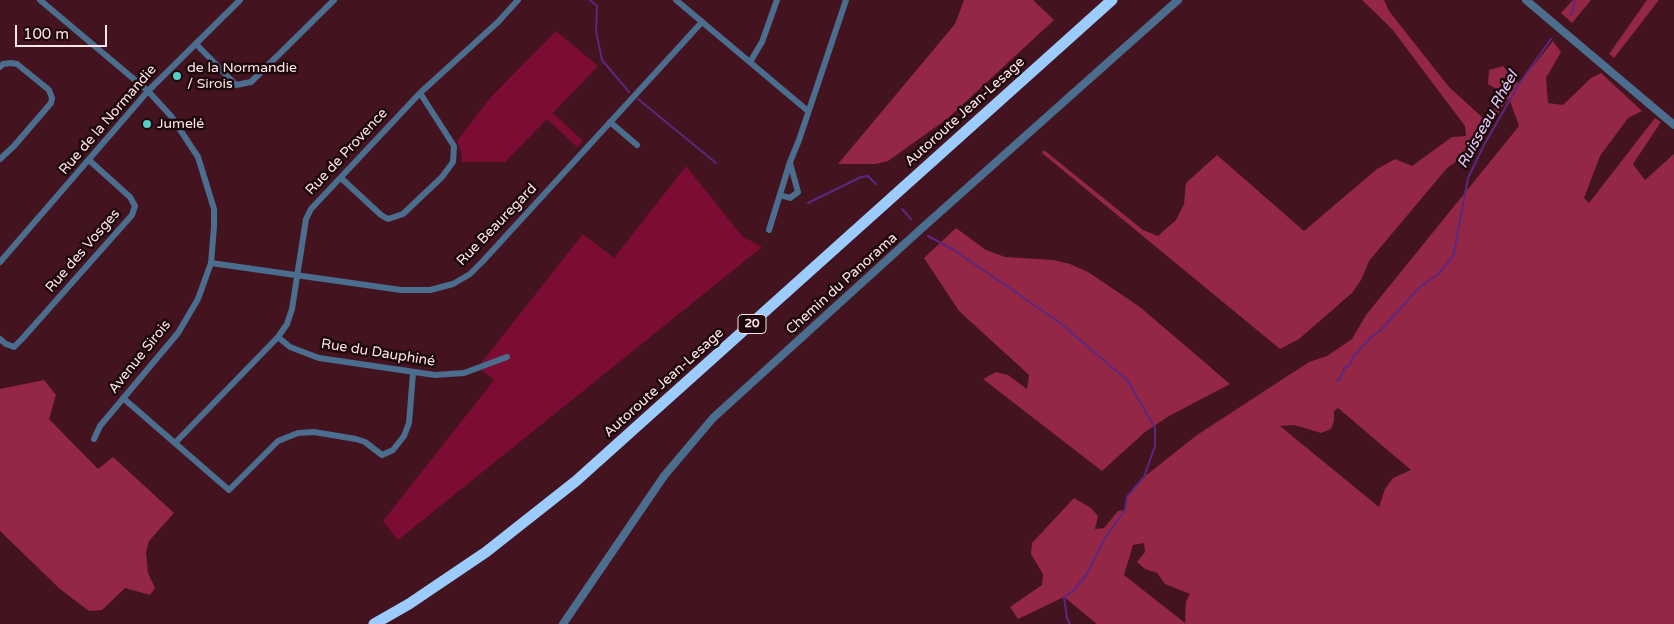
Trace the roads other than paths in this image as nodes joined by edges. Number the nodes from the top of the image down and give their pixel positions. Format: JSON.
{"nodes":[{"id":1,"x":40,"y":0,"type":"edge"},
{"id":2,"x":240,"y":0,"type":"edge"},
{"id":3,"x":334,"y":0,"type":"edge"},
{"id":4,"x":518,"y":0,"type":"edge"},
{"id":5,"x":676,"y":0,"type":"edge"},
{"id":6,"x":777,"y":0,"type":"edge"},
{"id":7,"x":846,"y":0,"type":"edge"},
{"id":8,"x":1112,"y":0,"type":"edge"},
{"id":9,"x":1178,"y":0,"type":"edge"},
{"id":10,"x":1526,"y":0,"type":"edge"},
{"id":11,"x":702,"y":22,"type":"junction"},
{"id":12,"x":196,"y":44,"type":"junction"},
{"id":13,"x":750,"y":62,"type":"junction"},
{"id":14,"x":0,"y":67,"type":"edge"},
{"id":15,"x":148,"y":91,"type":"junction"},
{"id":16,"x":420,"y":94,"type":"junction"},
{"id":17,"x":808,"y":111,"type":"junction"},
{"id":18,"x":610,"y":122,"type":"junction"},
{"id":19,"x":1674,"y":124,"type":"edge"},
{"id":20,"x":637,"y":145,"type":"dead end"},
{"id":21,"x":0,"y":159,"type":"edge"},
{"id":22,"x":90,"y":160,"type":"junction"},
{"id":23,"x":790,"y":162,"type":"junction"},
{"id":24,"x":341,"y":178,"type":"junction"},
{"id":25,"x":780,"y":195,"type":"junction"},
{"id":26,"x":769,"y":230,"type":"dead end"},
{"id":27,"x":1,"y":258,"type":"edge"},
{"id":28,"x":210,"y":264,"type":"junction"},
{"id":29,"x":296,"y":275,"type":"junction"},
{"id":30,"x":278,"y":337,"type":"junction"},
{"id":31,"x":0,"y":339,"type":"edge"},
{"id":32,"x":507,"y":357,"type":"dead end"},
{"id":33,"x":413,"y":373,"type":"junction"},
{"id":34,"x":123,"y":398,"type":"junction"},
{"id":35,"x":94,"y":439,"type":"dead end"},
{"id":36,"x":175,"y":443,"type":"junction"},
{"id":37,"x":374,"y":624,"type":"edge"},
{"id":38,"x":563,"y":624,"type":"edge"}],
"edges":[{"from":1,"to":15,"type":"street","name":"Avenue Sirois"},
{"from":2,"to":12,"type":"street","name":"Rue de la Normandie"},
{"from":3,"to":12,"type":"street"},
{"from":4,"to":16,"type":"street","name":"Rue de Provence"},
{"from":5,"to":11,"type":"street"},
{"from":6,"to":13,"type":"street"},
{"from":7,"to":17,"type":"street"},
{"from":8,"to":37,"type":"highway","name":"Autoroute Jean-Lesage","number":"20"},
{"from":9,"to":38,"type":"street","name":"Chemin du Panorama"},
{"from":10,"to":19,"type":"street"},
{"from":11,"to":13,"type":"street"},
{"from":11,"to":18,"type":"street","name":"Rue Beauregard"},
{"from":12,"to":15,"type":"street","name":"Rue de la Normandie"},
{"from":13,"to":17,"type":"street"},
{"from":14,"to":21,"type":"street"},
{"from":15,"to":22,"type":"street","name":"Rue de la Normandie"},
{"from":15,"to":28,"type":"street","name":"Avenue Sirois"},
{"from":16,"to":24,"type":"street","name":"Rue de Provence"},
{"from":16,"to":24,"type":"street"},
{"from":17,"to":23,"type":"street"},
{"from":18,"to":20,"type":"street"},
{"from":18,"to":29,"type":"street","name":"Rue Beauregard"},
{"from":22,"to":27,"type":"street","name":"Rue de la Normandie"},
{"from":22,"to":31,"type":"street","name":"Rue des Vosges"},
{"from":23,"to":25,"type":"street"},
{"from":23,"to":25,"type":"street"},
{"from":24,"to":29,"type":"street","name":"Rue de Provence"},
{"from":25,"to":26,"type":"street"},
{"from":28,"to":29,"type":"street","name":"Rue Beauregard"},
{"from":28,"to":34,"type":"street","name":"Avenue Sirois"},
{"from":29,"to":30,"type":"street","name":"Rue de Provence"},
{"from":30,"to":33,"type":"street","name":"Rue du Dauphiné"},
{"from":30,"to":36,"type":"street","name":"Rue de Provence"},
{"from":32,"to":33,"type":"street","name":"Rue du Dauphiné"},
{"from":33,"to":36,"type":"street"},
{"from":34,"to":35,"type":"street","name":"Avenue Sirois"},
{"from":34,"to":36,"type":"street"}]}
